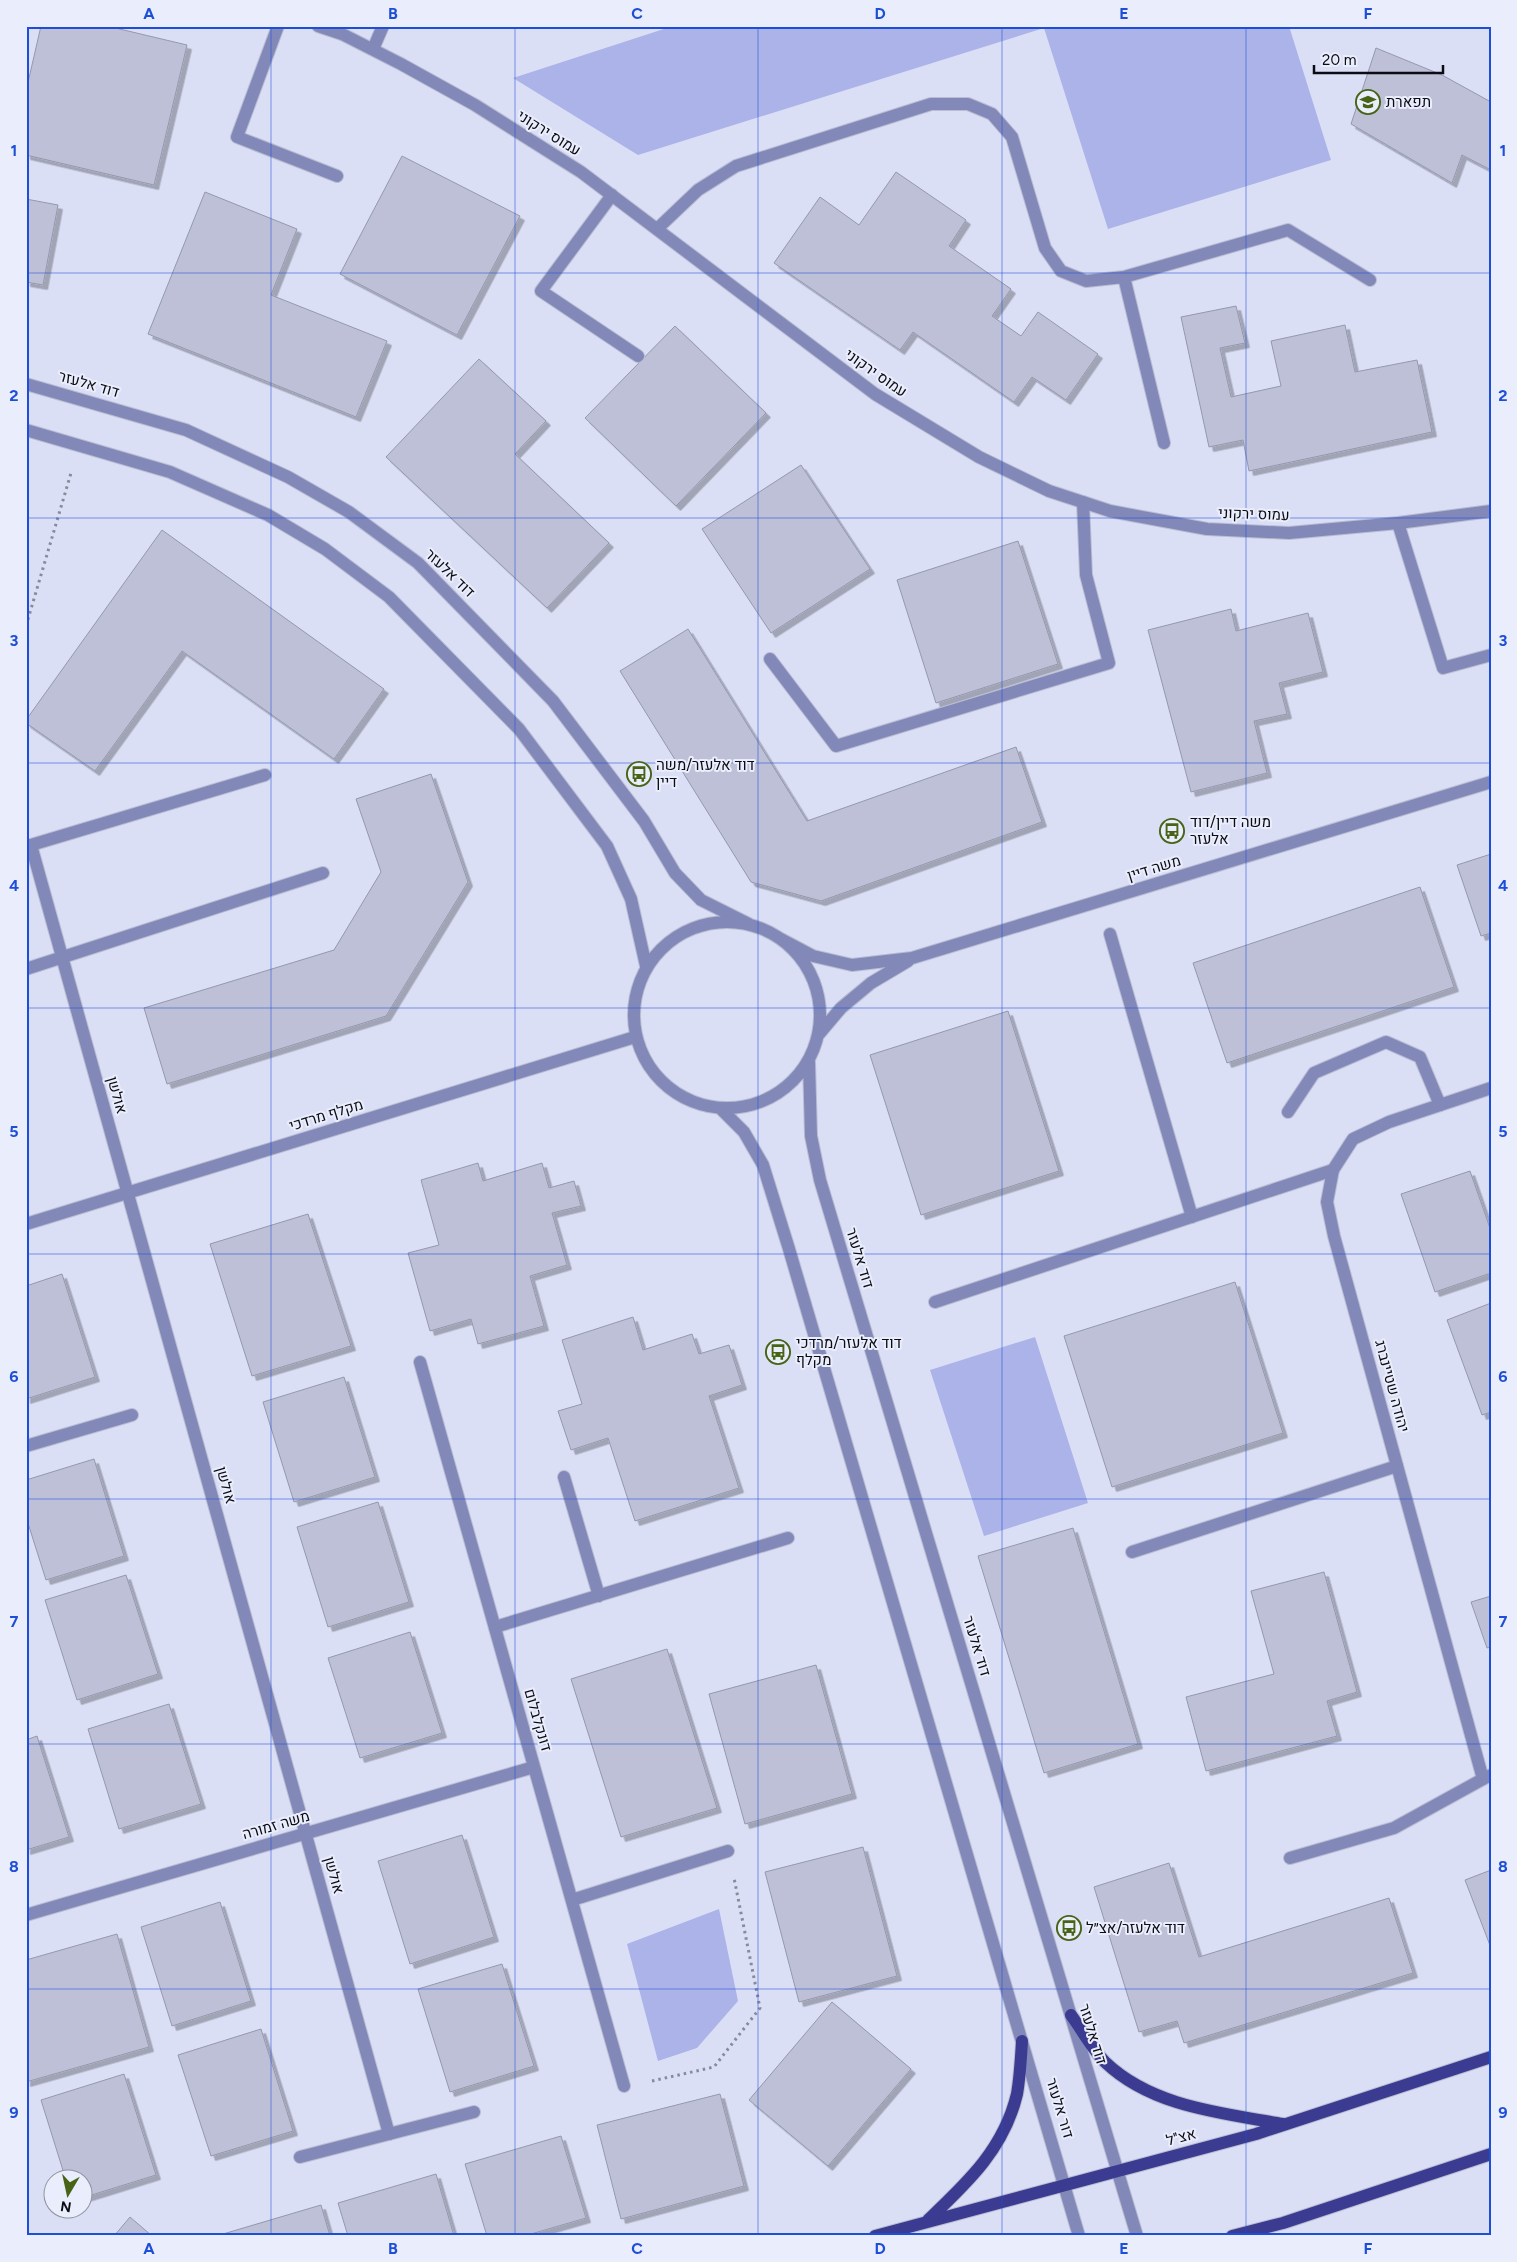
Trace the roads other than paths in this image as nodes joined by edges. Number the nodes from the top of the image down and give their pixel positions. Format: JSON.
{"nodes":[{"id":1,"x":278,"y":26,"type":"edge"},
{"id":2,"x":318,"y":26,"type":"edge"},
{"id":3,"x":383,"y":26,"type":"edge"},
{"id":4,"x":373,"y":49,"type":"junction"},
{"id":5,"x":337,"y":176,"type":"dead end"},
{"id":6,"x":612,"y":195,"type":"junction"},
{"id":7,"x":657,"y":229,"type":"junction"},
{"id":8,"x":1124,"y":277,"type":"junction"},
{"id":9,"x":1370,"y":280,"type":"dead end"},
{"id":10,"x":638,"y":356,"type":"dead end"},
{"id":11,"x":26,"y":384,"type":"edge"},
{"id":12,"x":26,"y":430,"type":"edge"},
{"id":13,"x":1164,"y":443,"type":"dead end"},
{"id":14,"x":1083,"y":502,"type":"junction"},
{"id":15,"x":1491,"y":511,"type":"edge"},
{"id":16,"x":1398,"y":523,"type":"junction"},
{"id":17,"x":1491,"y":655,"type":"edge"},
{"id":18,"x":770,"y":659,"type":"dead end"},
{"id":19,"x":265,"y":774,"type":"dead end"},
{"id":20,"x":1491,"y":782,"type":"edge"},
{"id":21,"x":322,"y":873,"type":"dead end"},
{"id":22,"x":749,"y":924,"type":"junction"},
{"id":23,"x":1110,"y":934,"type":"dead end"},
{"id":24,"x":779,"y":938,"type":"junction"},
{"id":25,"x":62,"y":958,"type":"junction"},
{"id":26,"x":912,"y":958,"type":"junction"},
{"id":27,"x":646,"y":966,"type":"junction"},
{"id":28,"x":26,"y":969,"type":"edge"},
{"id":29,"x":819,"y":1034,"type":"junction"},
{"id":30,"x":635,"y":1037,"type":"junction"},
{"id":31,"x":809,"y":1062,"type":"junction"},
{"id":32,"x":1491,"y":1088,"type":"edge"},
{"id":33,"x":1440,"y":1104,"type":"junction"},
{"id":34,"x":721,"y":1109,"type":"junction"},
{"id":35,"x":1288,"y":1112,"type":"dead end"},
{"id":36,"x":1333,"y":1170,"type":"junction"},
{"id":37,"x":128,"y":1194,"type":"junction"},
{"id":38,"x":1192,"y":1217,"type":"junction"},
{"id":39,"x":26,"y":1224,"type":"edge"},
{"id":40,"x":935,"y":1302,"type":"dead end"},
{"id":41,"x":420,"y":1362,"type":"dead end"},
{"id":42,"x":132,"y":1415,"type":"dead end"},
{"id":43,"x":26,"y":1446,"type":"edge"},
{"id":44,"x":1397,"y":1466,"type":"junction"},
{"id":45,"x":564,"y":1477,"type":"dead end"},
{"id":46,"x":788,"y":1538,"type":"dead end"},
{"id":47,"x":1132,"y":1552,"type":"dead end"},
{"id":48,"x":599,"y":1596,"type":"junction"},
{"id":49,"x":495,"y":1627,"type":"junction"},
{"id":50,"x":534,"y":1767,"type":"junction"},
{"id":51,"x":1487,"y":1777,"type":"edge"},
{"id":52,"x":306,"y":1834,"type":"junction"},
{"id":53,"x":728,"y":1851,"type":"road end"},
{"id":54,"x":1290,"y":1858,"type":"dead end"},
{"id":55,"x":572,"y":1900,"type":"junction"},
{"id":56,"x":26,"y":1915,"type":"edge"},
{"id":57,"x":1071,"y":2016,"type":"junction"},
{"id":58,"x":1022,"y":2041,"type":"junction"},
{"id":59,"x":1491,"y":2057,"type":"edge"},
{"id":60,"x":624,"y":2086,"type":"road end"},
{"id":61,"x":474,"y":2112,"type":"dead end"},
{"id":62,"x":1286,"y":2125,"type":"junction"},
{"id":63,"x":389,"y":2134,"type":"junction"},
{"id":64,"x":1491,"y":2154,"type":"edge"},
{"id":65,"x":300,"y":2157,"type":"dead end"},
{"id":66,"x":1118,"y":2170,"type":"junction"},
{"id":67,"x":1066,"y":2184,"type":"junction"},
{"id":68,"x":928,"y":2220,"type":"junction"},
{"id":69,"x":1260,"y":2232,"type":"edge"},
{"id":70,"x":875,"y":2236,"type":"edge"},
{"id":71,"x":1079,"y":2236,"type":"edge"},
{"id":72,"x":1137,"y":2236,"type":"edge"},
{"id":73,"x":1232,"y":2236,"type":"edge"}],
"edges":[{"from":1,"to":5,"type":"street"},
{"from":2,"to":4,"type":"street","name":"עמוס ירקוני"},
{"from":3,"to":4,"type":"street"},
{"from":4,"to":6,"type":"street","name":"עמוס ירקוני"},
{"from":6,"to":7,"type":"street","name":"עמוס ירקוני"},
{"from":6,"to":10,"type":"street"},
{"from":7,"to":8,"type":"street"},
{"from":7,"to":14,"type":"street","name":"עמוס ירקוני"},
{"from":8,"to":9,"type":"street"},
{"from":8,"to":13,"type":"street"},
{"from":11,"to":22,"type":"street","name":"דוד אלעזר"},
{"from":12,"to":27,"type":"street"},
{"from":14,"to":16,"type":"street","name":"עמוס ירקוני"},
{"from":14,"to":18,"type":"street"},
{"from":15,"to":16,"type":"street","name":"עמוס ירקוני"},
{"from":16,"to":17,"type":"street"},
{"from":19,"to":25,"type":"street","name":"אולשן"},
{"from":20,"to":26,"type":"street","name":"משה דיין"},
{"from":21,"to":25,"type":"street"},
{"from":22,"to":24,"type":"street","name":"דוד אלעזר"},
{"from":22,"to":27,"type":"street"},
{"from":23,"to":38,"type":"street"},
{"from":24,"to":26,"type":"street","name":"משה דיין"},
{"from":24,"to":29,"type":"street"},
{"from":25,"to":28,"type":"street"},
{"from":25,"to":37,"type":"street","name":"אולשן"},
{"from":26,"to":29,"type":"street","name":"משה דיין"},
{"from":27,"to":30,"type":"street"},
{"from":29,"to":31,"type":"street"},
{"from":30,"to":34,"type":"street"},
{"from":30,"to":37,"type":"street","name":"מקלף מרדכי"},
{"from":31,"to":34,"type":"street"},
{"from":31,"to":57,"type":"street","name":"דוד אלעזר"},
{"from":32,"to":33,"type":"street","name":"יהודה שטיינברג"},
{"from":33,"to":35,"type":"street"},
{"from":33,"to":36,"type":"street","name":"יהודה שטיינברג"},
{"from":34,"to":58,"type":"street"},
{"from":36,"to":38,"type":"street"},
{"from":36,"to":44,"type":"street","name":"יהודה שטיינברג"},
{"from":37,"to":39,"type":"street","name":"מקלף מרדכי"},
{"from":37,"to":52,"type":"street","name":"אולשן"},
{"from":38,"to":40,"type":"street"},
{"from":41,"to":49,"type":"street","name":"דונקלבלום"},
{"from":42,"to":43,"type":"street"},
{"from":44,"to":47,"type":"street"},
{"from":44,"to":51,"type":"street","name":"יהודה שטיינברג"},
{"from":45,"to":48,"type":"street"},
{"from":46,"to":48,"type":"street"},
{"from":48,"to":49,"type":"street"},
{"from":49,"to":50,"type":"street","name":"דונקלבלום"},
{"from":50,"to":52,"type":"street","name":"משה זמורה"},
{"from":50,"to":55,"type":"street","name":"דונקלבלום"},
{"from":51,"to":54,"type":"street"},
{"from":52,"to":56,"type":"street","name":"משה זמורה"},
{"from":52,"to":63,"type":"street","name":"אולשן"},
{"from":53,"to":55,"type":"street"},
{"from":55,"to":60,"type":"street","name":"דונקלבלום"},
{"from":57,"to":62,"type":"main road"},
{"from":57,"to":66,"type":"street","name":"דוד אלעזר"},
{"from":58,"to":67,"type":"street","name":"דור אלעזר"},
{"from":58,"to":68,"type":"main road"},
{"from":59,"to":62,"type":"main road","name":"אצ\"ל"},
{"from":61,"to":63,"type":"street"},
{"from":62,"to":66,"type":"main road","name":"אצ\"ל"},
{"from":63,"to":65,"type":"street"},
{"from":64,"to":69,"type":"main road"},
{"from":66,"to":67,"type":"main road","name":"אצ\"ל"},
{"from":66,"to":72,"type":"street","name":"דוד אלעזר"},
{"from":67,"to":68,"type":"main road","name":"אצ\"ל"},
{"from":67,"to":71,"type":"street","name":"דור אלעזר"},
{"from":68,"to":70,"type":"main road","name":"אצ\"ל"},
{"from":69,"to":73,"type":"main road"}]}
